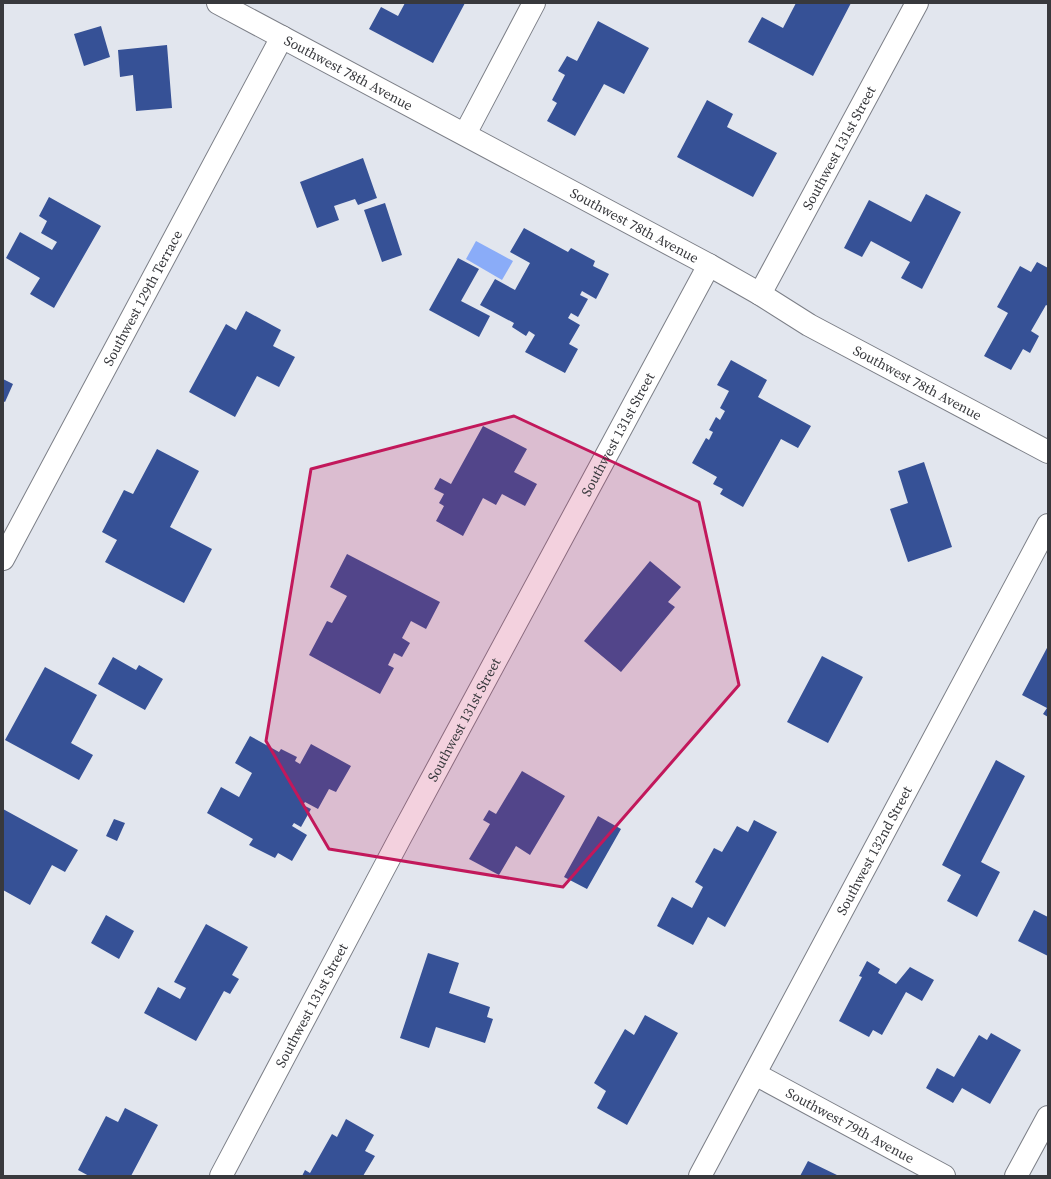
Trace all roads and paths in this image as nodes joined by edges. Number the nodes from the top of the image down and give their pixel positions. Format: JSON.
{"nodes":[{"id":1,"x":218,"y":3,"type":"edge"},
{"id":2,"x":534,"y":3,"type":"edge"},
{"id":3,"x":917,"y":3,"type":"edge"},
{"id":4,"x":282,"y":37,"type":"junction"},
{"id":5,"x":465,"y":134,"type":"junction"},
{"id":6,"x":709,"y":265,"type":"junction"},
{"id":7,"x":760,"y":294,"type":"junction"},
{"id":8,"x":1048,"y":452,"type":"edge"},
{"id":9,"x":1048,"y":525,"type":"edge"},
{"id":10,"x":3,"y":559,"type":"edge"},
{"id":11,"x":755,"y":1074,"type":"junction"},
{"id":12,"x":1048,"y":1117,"type":"edge"},
{"id":13,"x":221,"y":1176,"type":"edge"},
{"id":14,"x":700,"y":1176,"type":"edge"},
{"id":15,"x":944,"y":1176,"type":"edge"},
{"id":16,"x":1016,"y":1176,"type":"edge"}],
"edges":[{"from":1,"to":4,"type":"street","name":"Southwest 78th Avenue"},
{"from":2,"to":5,"type":"street"},
{"from":3,"to":7,"type":"street","name":"Southwest 131st Street"},
{"from":4,"to":5,"type":"street","name":"Southwest 78th Avenue"},
{"from":4,"to":10,"type":"street","name":"Southwest 129th Terrace"},
{"from":5,"to":6,"type":"street","name":"Southwest 78th Avenue"},
{"from":6,"to":7,"type":"street","name":"Southwest 78th Avenue"},
{"from":6,"to":13,"type":"street","name":"Southwest 131st Street"},
{"from":7,"to":8,"type":"street","name":"Southwest 78th Avenue"},
{"from":9,"to":11,"type":"street","name":"Southwest 132nd Street"},
{"from":11,"to":14,"type":"street","name":"Southwest 132nd Street"},
{"from":11,"to":15,"type":"street","name":"Southwest 79th Avenue"},
{"from":12,"to":16,"type":"street"}]}
